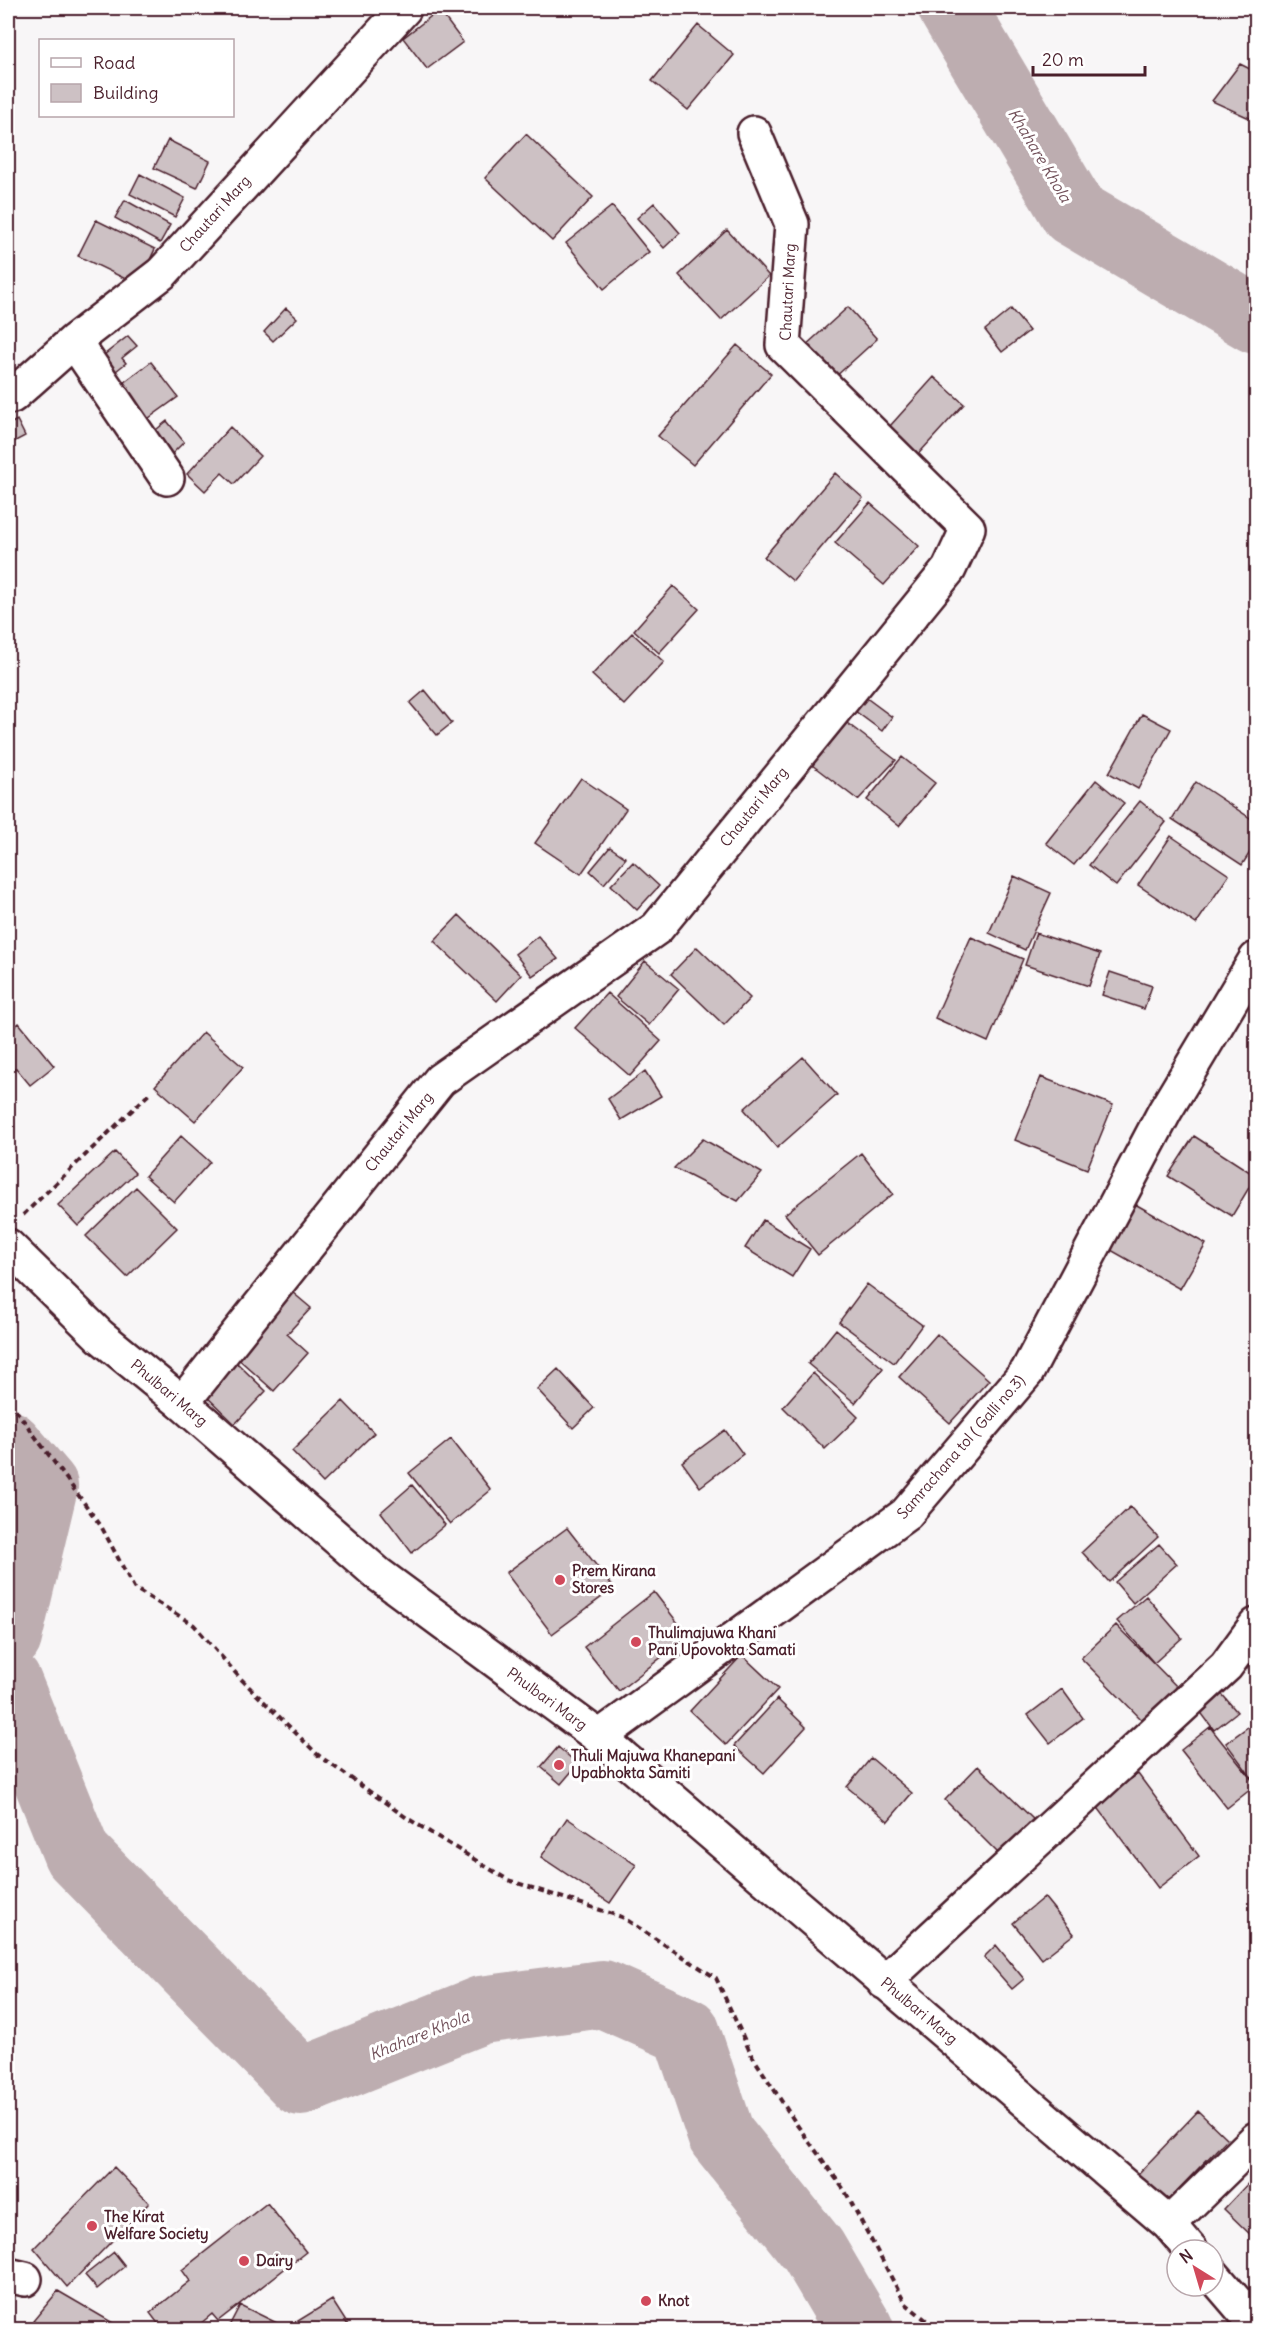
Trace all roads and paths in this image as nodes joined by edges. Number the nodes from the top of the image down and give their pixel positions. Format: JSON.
{"nodes":[{"id":1,"x":404,"y":9,"type":"dead end"},
{"id":2,"x":754,"y":133,"type":"dead end"},
{"id":3,"x":74,"y":341,"type":"junction"},
{"id":4,"x":8,"y":396,"type":"edge"},
{"id":5,"x":167,"y":478,"type":"dead end"},
{"id":6,"x":1257,"y":959,"type":"edge"},
{"id":7,"x":151,"y":1092,"type":"dead end"},
{"id":8,"x":12,"y":1234,"type":"edge"},
{"id":9,"x":8,"y":1402,"type":"edge"},
{"id":10,"x":182,"y":1403,"type":"junction"},
{"id":11,"x":1257,"y":1625,"type":"edge"},
{"id":12,"x":599,"y":1737,"type":"junction"},
{"id":13,"x":884,"y":1982,"type":"junction"},
{"id":14,"x":1257,"y":2139,"type":"edge"},
{"id":15,"x":1169,"y":2224,"type":"junction"},
{"id":16,"x":1181,"y":2238,"type":"edge"},
{"id":17,"x":1225,"y":2289,"type":"edge"},
{"id":18,"x":1257,"y":2325,"type":"edge"},
{"id":19,"x":938,"y":2330,"type":"edge"}],
"edges":[{"from":1,"to":3,"type":"street","name":"Chautari Marg"},
{"from":2,"to":10,"type":"street","name":"Chautari Marg"},
{"from":3,"to":4,"type":"street","name":"Chautari Marg"},
{"from":3,"to":5,"type":"street"},
{"from":6,"to":12,"type":"street","name":"Samrachana tol ( Galli no.3)"},
{"from":7,"to":8,"type":"path"},
{"from":8,"to":10,"type":"street","name":"Phulbari Marg"},
{"from":9,"to":19,"type":"path"},
{"from":10,"to":12,"type":"street","name":"Phulbari Marg"},
{"from":11,"to":13,"type":"street"},
{"from":12,"to":13,"type":"street","name":"Phulbari Marg"},
{"from":13,"to":15,"type":"street","name":"Phulbari Marg"},
{"from":14,"to":15,"type":"street"},
{"from":15,"to":16,"type":"street","name":"Phulbari Marg"},
{"from":17,"to":18,"type":"street"}]}
